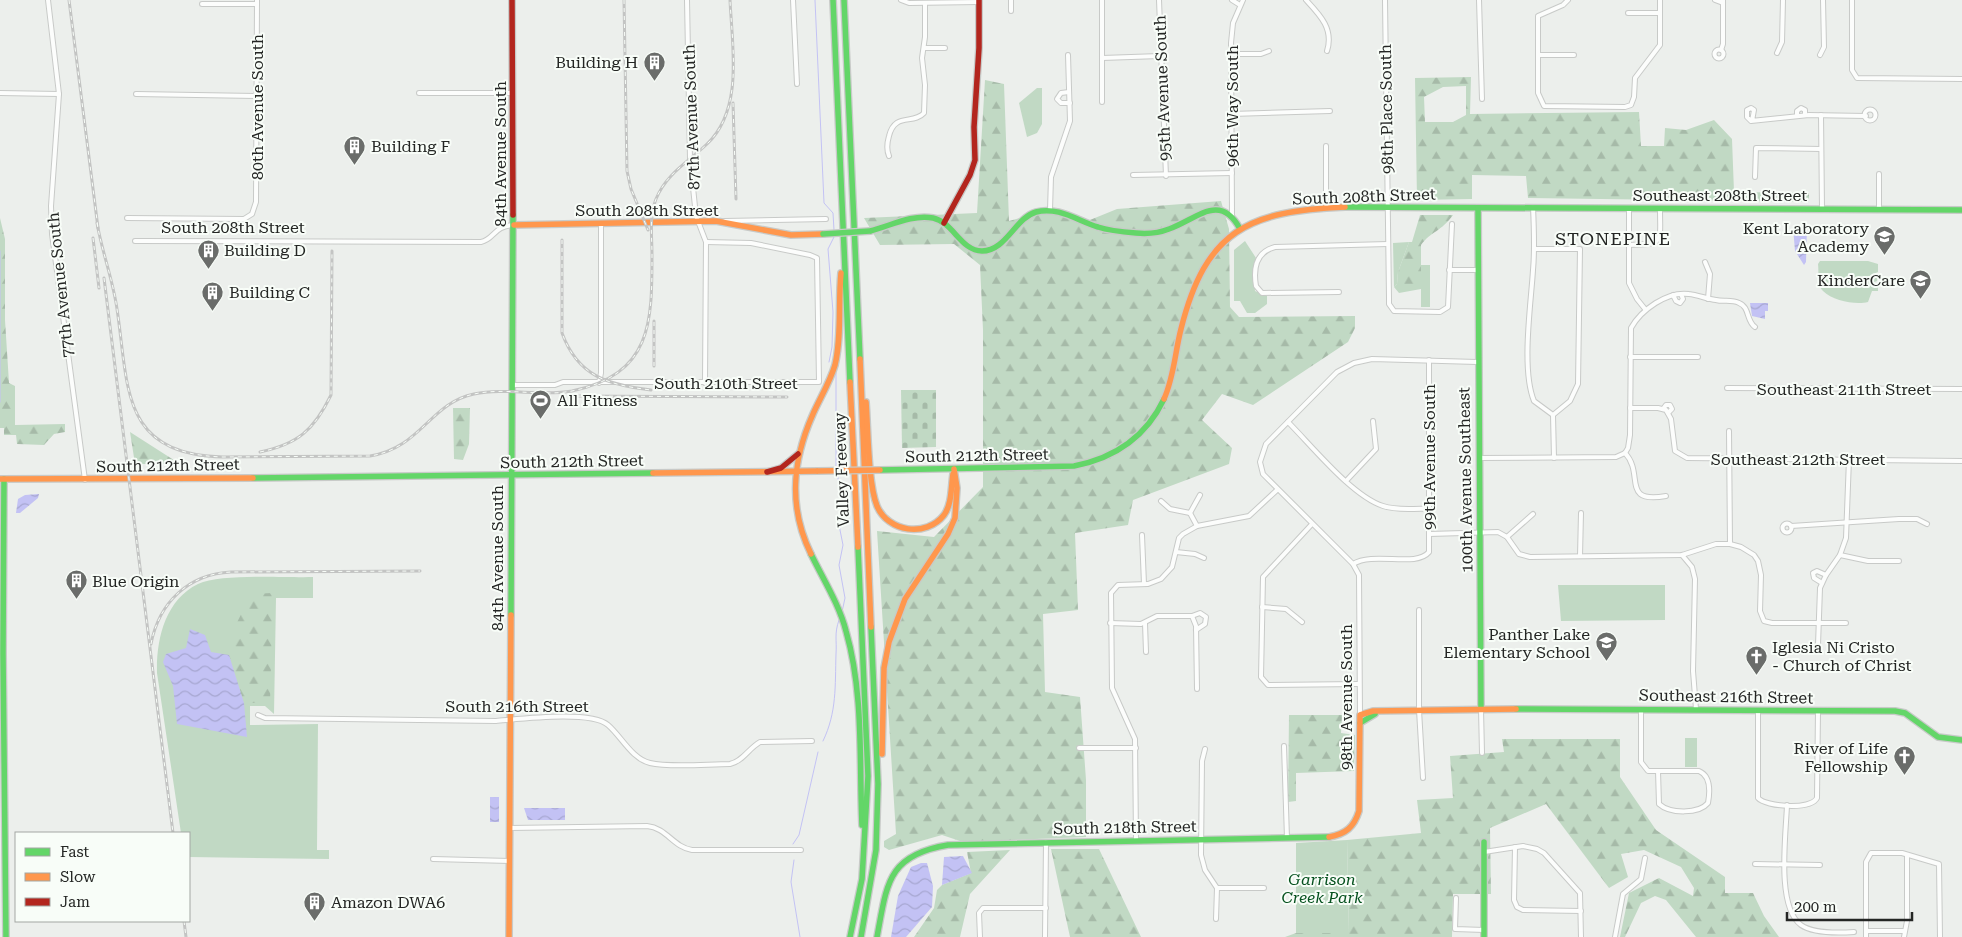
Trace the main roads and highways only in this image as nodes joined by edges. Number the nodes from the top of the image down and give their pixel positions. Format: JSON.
{"nodes":[{"id":1,"x":512,"y":0,"type":"edge"},
{"id":2,"x":833,"y":0,"type":"edge"},
{"id":3,"x":844,"y":0,"type":"edge"},
{"id":4,"x":979,"y":1,"type":"edge"},
{"id":5,"x":1478,"y":208,"type":"junction"},
{"id":6,"x":1962,"y":210,"type":"edge"},
{"id":7,"x":944,"y":223,"type":"junction"},
{"id":8,"x":514,"y":225,"type":"junction"},
{"id":9,"x":1240,"y":228,"type":"junction"},
{"id":10,"x":843,"y":248,"type":"junction"},
{"id":11,"x":862,"y":380,"type":"junction"},
{"id":12,"x":800,"y":452,"type":"junction"},
{"id":13,"x":954,"y":469,"type":"junction"},
{"id":14,"x":767,"y":472,"type":"junction"},
{"id":15,"x":794,"y":472,"type":"junction"},
{"id":16,"x":511,"y":476,"type":"junction"},
{"id":17,"x":2,"y":479,"type":"edge"},
{"id":18,"x":1481,"y":709,"type":"junction"},
{"id":19,"x":1392,"y":711,"type":"junction"},
{"id":20,"x":1360,"y":723,"type":"junction"},
{"id":21,"x":1962,"y":740,"type":"edge"},
{"id":22,"x":878,"y":784,"type":"junction"},
{"id":23,"x":1352,"y":830,"type":"joint"},
{"id":24,"x":1484,"y":842,"type":"dead end"},
{"id":25,"x":864,"y":851,"type":"junction"},
{"id":26,"x":6,"y":937,"type":"edge"},
{"id":27,"x":509,"y":937,"type":"edge"},
{"id":28,"x":850,"y":937,"type":"edge"},
{"id":29,"x":861,"y":937,"type":"edge"},
{"id":30,"x":877,"y":937,"type":"edge"},
{"id":31,"x":1484,"y":937,"type":"edge"}],
"edges":[{"from":1,"to":8,"type":"main road","name":"84th Avenue South"},
{"from":2,"to":10,"type":"main road","name":"Valley Freeway"},
{"from":3,"to":11,"type":"main road","name":"Valley Freeway"},
{"from":4,"to":7,"type":"main road"},
{"from":5,"to":6,"type":"main road","name":"Southeast 208th Street"},
{"from":5,"to":9,"type":"main road","name":"South 208th Street"},
{"from":5,"to":18,"type":"main road","name":"100th Avenue Southeast"},
{"from":7,"to":8,"type":"main road","name":"South 208th Street","bridge":true},
{"from":7,"to":9,"type":"main road"},
{"from":8,"to":16,"type":"main road","name":"84th Avenue South"},
{"from":9,"to":13,"type":"main road","name":"South 212th Street"},
{"from":10,"to":12,"type":"main road"},
{"from":10,"to":25,"type":"main road","name":"Valley Freeway"},
{"from":11,"to":13,"type":"main road"},
{"from":11,"to":22,"type":"main road","name":"Valley Freeway"},
{"from":12,"to":14,"type":"main road"},
{"from":12,"to":15,"type":"main road"},
{"from":13,"to":15,"type":"main road","name":"South 212th Street","bridge":true},
{"from":13,"to":22,"type":"main road"},
{"from":14,"to":15,"type":"main road","name":"South 212th Street"},
{"from":14,"to":16,"type":"main road","name":"South 212th Street"},
{"from":15,"to":25,"type":"main road"},
{"from":16,"to":17,"type":"main road","name":"South 212th Street"},
{"from":16,"to":27,"type":"main road","name":"84th Avenue South"},
{"from":17,"to":26,"type":"main road"},
{"from":18,"to":19,"type":"main road"},
{"from":18,"to":21,"type":"main road","name":"Southeast 216th Street"},
{"from":19,"to":20,"type":"main road"},
{"from":19,"to":20,"type":"main road","name":"98th Avenue South"},
{"from":20,"to":23,"type":"main road","name":"98th Avenue South"},
{"from":22,"to":29,"type":"main road","name":"Valley Freeway"},
{"from":23,"to":30,"type":"main road","name":"South 218th Street"},
{"from":24,"to":31,"type":"main road"},
{"from":25,"to":28,"type":"main road","name":"Valley Freeway"}]}
